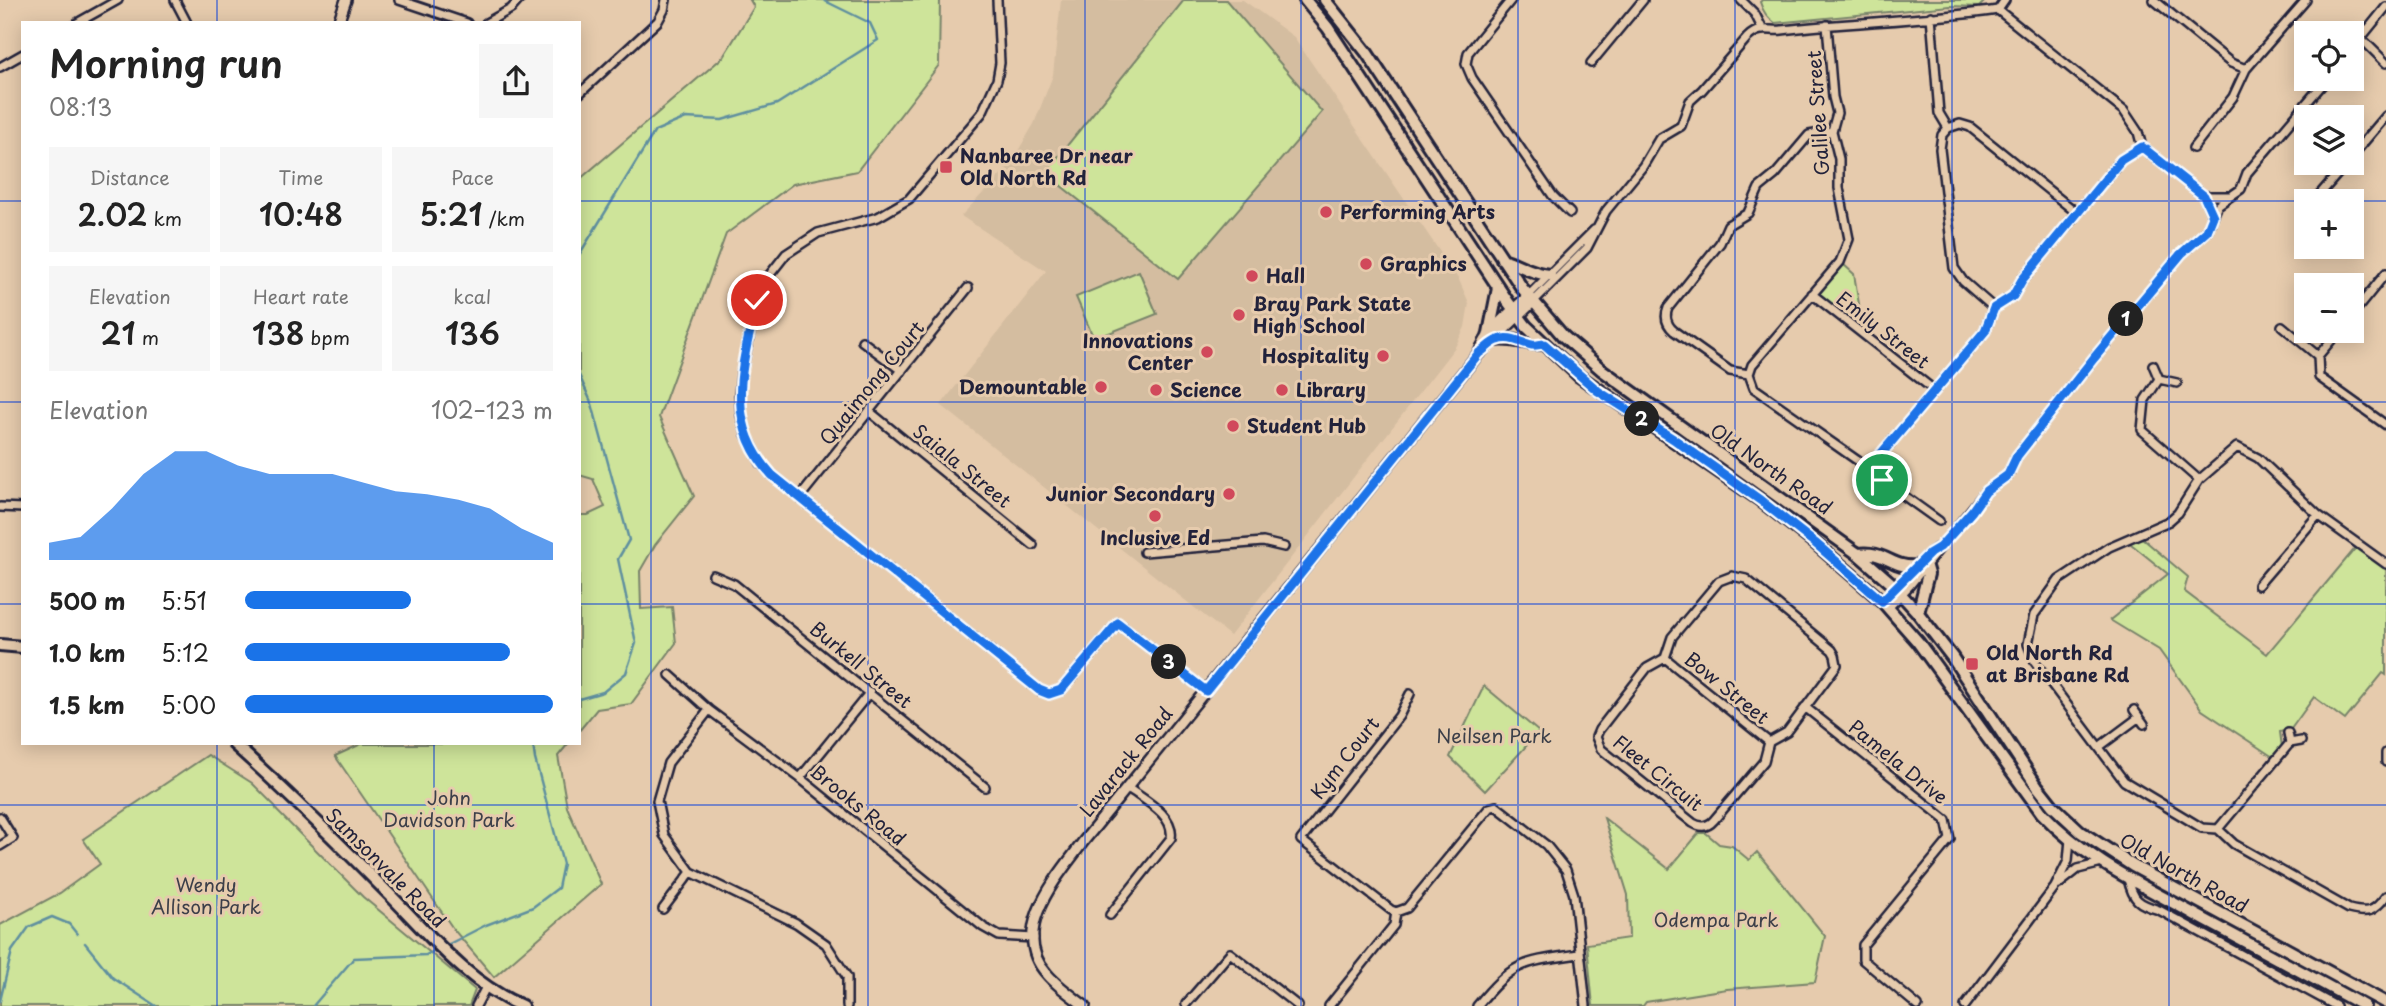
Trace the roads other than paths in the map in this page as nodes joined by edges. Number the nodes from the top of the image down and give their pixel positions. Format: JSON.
{"nodes":[{"id":1,"x":118,"y":0,"type":"edge"},
{"id":2,"x":174,"y":0,"type":"edge"},
{"id":3,"x":346,"y":0,"type":"edge"},
{"id":4,"x":399,"y":0,"type":"edge"},
{"id":5,"x":519,"y":0,"type":"edge"},
{"id":6,"x":666,"y":0,"type":"edge"},
{"id":7,"x":997,"y":0,"type":"edge"},
{"id":8,"x":1305,"y":0,"type":"edge"},
{"id":9,"x":1325,"y":0,"type":"edge"},
{"id":10,"x":1511,"y":0,"type":"edge"},
{"id":11,"x":1643,"y":0,"type":"edge"},
{"id":12,"x":1741,"y":0,"type":"edge"},
{"id":13,"x":2005,"y":0,"type":"edge"},
{"id":14,"x":2154,"y":0,"type":"edge"},
{"id":15,"x":2306,"y":0,"type":"edge"},
{"id":16,"x":2386,"y":7,"type":"edge"},
{"id":17,"x":1998,"y":10,"type":"junction"},
{"id":18,"x":1751,"y":11,"type":"junction"},
{"id":19,"x":1931,"y":16,"type":"junction"},
{"id":20,"x":80,"y":21,"type":"edge"},
{"id":21,"x":186,"y":21,"type":"edge"},
{"id":22,"x":339,"y":21,"type":"edge"},
{"id":23,"x":461,"y":21,"type":"edge"},
{"id":24,"x":490,"y":21,"type":"edge"},
{"id":25,"x":1826,"y":25,"type":"junction"},
{"id":26,"x":1763,"y":30,"type":"junction"},
{"id":27,"x":1752,"y":33,"type":"junction"},
{"id":28,"x":2364,"y":34,"type":"edge"},
{"id":29,"x":2364,"y":41,"type":"edge"},
{"id":30,"x":21,"y":55,"type":"edge"},
{"id":31,"x":2386,"y":63,"type":"edge"},
{"id":32,"x":1591,"y":64,"type":"dead end"},
{"id":33,"x":0,"y":67,"type":"edge"},
{"id":34,"x":2246,"y":69,"type":"junction"},
{"id":35,"x":2317,"y":91,"type":"edge"},
{"id":36,"x":581,"y":92,"type":"edge"},
{"id":37,"x":2386,"y":116,"type":"edge"},
{"id":38,"x":1948,"y":128,"type":"junction"},
{"id":39,"x":1832,"y":131,"type":"junction"},
{"id":40,"x":2364,"y":142,"type":"edge"},
{"id":41,"x":2142,"y":147,"type":"junction"},
{"id":42,"x":2193,"y":148,"type":"dead end"},
{"id":43,"x":2337,"y":175,"type":"edge"},
{"id":44,"x":2324,"y":189,"type":"edge"},
{"id":45,"x":2204,"y":196,"type":"junction"},
{"id":46,"x":2231,"y":196,"type":"junction"},
{"id":47,"x":1570,"y":213,"type":"dead end"},
{"id":48,"x":2077,"y":213,"type":"junction"},
{"id":49,"x":2213,"y":216,"type":"junction"},
{"id":50,"x":1597,"y":227,"type":"junction"},
{"id":51,"x":1502,"y":259,"type":"junction"},
{"id":52,"x":2386,"y":273,"type":"edge"},
{"id":53,"x":1550,"y":275,"type":"junction"},
{"id":54,"x":1498,"y":288,"type":"junction"},
{"id":55,"x":968,"y":289,"type":"dead end"},
{"id":56,"x":1812,"y":294,"type":"junction"},
{"id":57,"x":1531,"y":299,"type":"junction"},
{"id":58,"x":2364,"y":300,"type":"edge"},
{"id":59,"x":1994,"y":308,"type":"junction"},
{"id":60,"x":1516,"y":313,"type":"junction"},
{"id":61,"x":2283,"y":326,"type":"dead end"},
{"id":62,"x":1492,"y":339,"type":"junction"},
{"id":63,"x":862,"y":341,"type":"dead end"},
{"id":64,"x":2329,"y":343,"type":"edge"},
{"id":65,"x":1544,"y":344,"type":"junction"},
{"id":66,"x":2318,"y":356,"type":"junction"},
{"id":67,"x":2153,"y":365,"type":"dead end"},
{"id":68,"x":902,"y":371,"type":"junction"},
{"id":69,"x":1749,"y":374,"type":"junction"},
{"id":70,"x":2159,"y":379,"type":"junction"},
{"id":71,"x":2177,"y":383,"type":"dead end"},
{"id":72,"x":1934,"y":390,"type":"junction"},
{"id":73,"x":870,"y":412,"type":"junction"},
{"id":74,"x":2386,"y":425,"type":"edge"},
{"id":75,"x":1872,"y":462,"type":"junction"},
{"id":76,"x":2199,"y":480,"type":"junction"},
{"id":77,"x":800,"y":497,"type":"junction"},
{"id":78,"x":0,"y":507,"type":"edge"},
{"id":79,"x":21,"y":508,"type":"edge"},
{"id":80,"x":2318,"y":515,"type":"junction"},
{"id":81,"x":1940,"y":521,"type":"dead end"},
{"id":82,"x":1033,"y":545,"type":"dead end"},
{"id":83,"x":1284,"y":547,"type":"dead end"},
{"id":84,"x":1144,"y":552,"type":"dead end"},
{"id":85,"x":1858,"y":554,"type":"junction"},
{"id":86,"x":2386,"y":564,"type":"edge"},
{"id":87,"x":1921,"y":567,"type":"junction"},
{"id":88,"x":713,"y":575,"type":"dead end"},
{"id":89,"x":2258,"y":585,"type":"dead end"},
{"id":90,"x":1899,"y":591,"type":"junction"},
{"id":91,"x":1885,"y":604,"type":"junction"},
{"id":92,"x":1918,"y":613,"type":"junction"},
{"id":93,"x":0,"y":645,"type":"edge"},
{"id":94,"x":21,"y":647,"type":"edge"},
{"id":95,"x":1665,"y":658,"type":"junction"},
{"id":96,"x":670,"y":675,"type":"dead end"},
{"id":97,"x":1206,"y":691,"type":"junction"},
{"id":98,"x":870,"y":692,"type":"junction"},
{"id":99,"x":1410,"y":694,"type":"dead end"},
{"id":100,"x":1805,"y":707,"type":"junction"},
{"id":101,"x":709,"y":710,"type":"junction"},
{"id":102,"x":2134,"y":710,"type":"dead end"},
{"id":103,"x":2288,"y":733,"type":"dead end"},
{"id":104,"x":2301,"y":741,"type":"dead end"},
{"id":105,"x":1769,"y":742,"type":"junction"},
{"id":106,"x":2290,"y":743,"type":"junction"},
{"id":107,"x":235,"y":745,"type":"edge"},
{"id":108,"x":2099,"y":747,"type":"junction"},
{"id":109,"x":2386,"y":753,"type":"edge"},
{"id":110,"x":2386,"y":761,"type":"edge"},
{"id":111,"x":800,"y":778,"type":"junction"},
{"id":112,"x":985,"y":787,"type":"dead end"},
{"id":113,"x":1128,"y":788,"type":"junction"},
{"id":114,"x":0,"y":817,"type":"edge"},
{"id":115,"x":2218,"y":828,"type":"junction"},
{"id":116,"x":2070,"y":839,"type":"junction"},
{"id":117,"x":0,"y":846,"type":"edge"},
{"id":118,"x":2102,"y":863,"type":"junction"},
{"id":119,"x":691,"y":872,"type":"junction"},
{"id":120,"x":2128,"y":879,"type":"junction"},
{"id":121,"x":2055,"y":887,"type":"junction"},
{"id":122,"x":2386,"y":896,"type":"edge"},
{"id":123,"x":663,"y":909,"type":"dead end"},
{"id":124,"x":1396,"y":912,"type":"junction"},
{"id":125,"x":1110,"y":915,"type":"dead end"},
{"id":126,"x":1034,"y":939,"type":"junction"},
{"id":127,"x":1579,"y":954,"type":"junction"},
{"id":128,"x":486,"y":986,"type":"junction"},
{"id":129,"x":2386,"y":1003,"type":"edge"},
{"id":130,"x":1186,"y":1004,"type":"dead end"},
{"id":131,"x":476,"y":1006,"type":"edge"},
{"id":132,"x":522,"y":1006,"type":"edge"},
{"id":133,"x":847,"y":1006,"type":"edge"},
{"id":134,"x":1085,"y":1006,"type":"edge"},
{"id":135,"x":1298,"y":1006,"type":"edge"},
{"id":136,"x":1329,"y":1006,"type":"edge"},
{"id":137,"x":1477,"y":1006,"type":"edge"},
{"id":138,"x":1586,"y":1006,"type":"edge"},
{"id":139,"x":1918,"y":1006,"type":"edge"},
{"id":140,"x":1965,"y":1006,"type":"edge"},
{"id":141,"x":2336,"y":1006,"type":"edge"},
{"id":142,"x":2364,"y":1006,"type":"edge"}],
"edges":[{"from":1,"to":20,"type":"street"},
{"from":2,"to":21,"type":"street"},
{"from":3,"to":22,"type":"street"},
{"from":4,"to":23,"type":"street"},
{"from":5,"to":24,"type":"street"},
{"from":6,"to":36,"type":"street"},
{"from":7,"to":77,"type":"street"},
{"from":8,"to":54,"type":"main road","name":"Old North Road"},
{"from":9,"to":51,"type":"main road","name":"Old North Road"},
{"from":10,"to":47,"type":"street"},
{"from":11,"to":32,"type":"street"},
{"from":12,"to":18,"type":"street"},
{"from":13,"to":17,"type":"street"},
{"from":14,"to":34,"type":"street"},
{"from":15,"to":34,"type":"street"},
{"from":16,"to":28,"type":"street"},
{"from":17,"to":19,"type":"street"},
{"from":17,"to":41,"type":"street"},
{"from":18,"to":26,"type":"street"},
{"from":18,"to":27,"type":"street"},
{"from":19,"to":25,"type":"street"},
{"from":19,"to":38,"type":"street"},
{"from":25,"to":26,"type":"street"},
{"from":25,"to":39,"type":"street","name":"Galilee Street"},
{"from":26,"to":27,"type":"street"},
{"from":27,"to":50,"type":"street"},
{"from":29,"to":31,"type":"street"},
{"from":30,"to":33,"type":"street"},
{"from":34,"to":42,"type":"street"},
{"from":35,"to":46,"type":"street"},
{"from":37,"to":40,"type":"street"},
{"from":38,"to":48,"type":"street"},
{"from":38,"to":59,"type":"street"},
{"from":39,"to":56,"type":"street","name":"Galilee Street"},
{"from":39,"to":69,"type":"street"},
{"from":41,"to":45,"type":"street"},
{"from":41,"to":48,"type":"street"},
{"from":43,"to":44,"type":"street"},
{"from":45,"to":46,"type":"street"},
{"from":45,"to":49,"type":"street"},
{"from":46,"to":49,"type":"street"},
{"from":48,"to":59,"type":"street"},
{"from":49,"to":87,"type":"street"},
{"from":50,"to":53,"type":"street"},
{"from":50,"to":57,"type":"street"},
{"from":51,"to":53,"type":"main road"},
{"from":51,"to":57,"type":"main road","name":"Old North Road"},
{"from":52,"to":58,"type":"street"},
{"from":53,"to":57,"type":"street"},
{"from":54,"to":60,"type":"main road","name":"Old North Road"},
{"from":54,"to":62,"type":"main road"},
{"from":55,"to":68,"type":"street","name":"Quaimong Court"},
{"from":56,"to":69,"type":"street","name":"Galilee Street"},
{"from":56,"to":72,"type":"street","name":"Emily Street"},
{"from":57,"to":60,"type":"street","name":"Lavarack Road"},
{"from":57,"to":85,"type":"main road","name":"Old North Road"},
{"from":59,"to":72,"type":"street"},
{"from":60,"to":62,"type":"street","name":"Lavarack Road"},
{"from":60,"to":65,"type":"main road","name":"Old North Road"},
{"from":61,"to":66,"type":"street"},
{"from":62,"to":65,"type":"main road"},
{"from":62,"to":97,"type":"street","name":"Lavarack Road"},
{"from":63,"to":68,"type":"street"},
{"from":64,"to":66,"type":"street"},
{"from":65,"to":91,"type":"main road","name":"Old North Road"},
{"from":66,"to":74,"type":"street"},
{"from":67,"to":70,"type":"street"},
{"from":68,"to":73,"type":"street","name":"Quaimong Court"},
{"from":69,"to":75,"type":"street"},
{"from":70,"to":71,"type":"street"},
{"from":70,"to":76,"type":"street"},
{"from":72,"to":75,"type":"street"},
{"from":73,"to":77,"type":"street","name":"Quaimong Court"},
{"from":73,"to":82,"type":"street","name":"Saiala Street"},
{"from":75,"to":81,"type":"street"},
{"from":76,"to":80,"type":"street"},
{"from":76,"to":108,"type":"street"},
{"from":77,"to":97,"type":"street"},
{"from":78,"to":79,"type":"street"},
{"from":80,"to":86,"type":"street"},
{"from":80,"to":89,"type":"street"},
{"from":83,"to":84,"type":"street"},
{"from":85,"to":87,"type":"main road"},
{"from":85,"to":90,"type":"main road","name":"Old North Road"},
{"from":87,"to":90,"type":"street"},
{"from":87,"to":92,"type":"main road"},
{"from":88,"to":98,"type":"street","name":"Burkell Street"},
{"from":90,"to":91,"type":"street"},
{"from":90,"to":92,"type":"main road","name":"Old North Road"},
{"from":91,"to":116,"type":"main road","name":"Old North Road"},
{"from":92,"to":129,"type":"main road","name":"Old North Road"},
{"from":93,"to":94,"type":"main road"},
{"from":95,"to":100,"type":"street","name":"Fleet Circuit"},
{"from":95,"to":105,"type":"street","name":"Bow Street"},
{"from":95,"to":105,"type":"street","name":"Fleet Circuit"},
{"from":96,"to":101,"type":"street","name":"Brooks Road"},
{"from":97,"to":113,"type":"street","name":"Lavarack Road"},
{"from":98,"to":111,"type":"street"},
{"from":98,"to":112,"type":"street","name":"Burkell Street"},
{"from":99,"to":124,"type":"street","name":"Kym Court"},
{"from":100,"to":105,"type":"street","name":"Fleet Circuit"},
{"from":100,"to":139,"type":"street","name":"Pamela Drive"},
{"from":101,"to":111,"type":"street","name":"Brooks Road"},
{"from":101,"to":119,"type":"street"},
{"from":102,"to":108,"type":"street"},
{"from":103,"to":106,"type":"street"},
{"from":104,"to":106,"type":"street"},
{"from":106,"to":115,"type":"street"},
{"from":107,"to":128,"type":"main road","name":"Samsonvale Road"},
{"from":108,"to":115,"type":"street"},
{"from":109,"to":110,"type":"street"},
{"from":111,"to":126,"type":"street","name":"Brooks Road"},
{"from":113,"to":125,"type":"street"},
{"from":113,"to":126,"type":"street","name":"Lavarack Road"},
{"from":114,"to":117,"type":"street"},
{"from":115,"to":122,"type":"street"},
{"from":116,"to":118,"type":"main road","name":"Old North Road"},
{"from":116,"to":121,"type":"street"},
{"from":118,"to":120,"type":"main road","name":"Old North Road"},
{"from":118,"to":121,"type":"street"},
{"from":119,"to":123,"type":"street"},
{"from":119,"to":133,"type":"street"},
{"from":120,"to":141,"type":"street","name":"Old North Road"},
{"from":120,"to":142,"type":"main road","name":"Old North Road"},
{"from":121,"to":140,"type":"street"},
{"from":124,"to":127,"type":"street"},
{"from":124,"to":136,"type":"street"},
{"from":126,"to":134,"type":"street","name":"Lavarack Road"},
{"from":127,"to":137,"type":"street"},
{"from":127,"to":138,"type":"street"},
{"from":128,"to":131,"type":"street"},
{"from":128,"to":132,"type":"main road","name":"Samsonvale Road"},
{"from":130,"to":135,"type":"street"}]}
